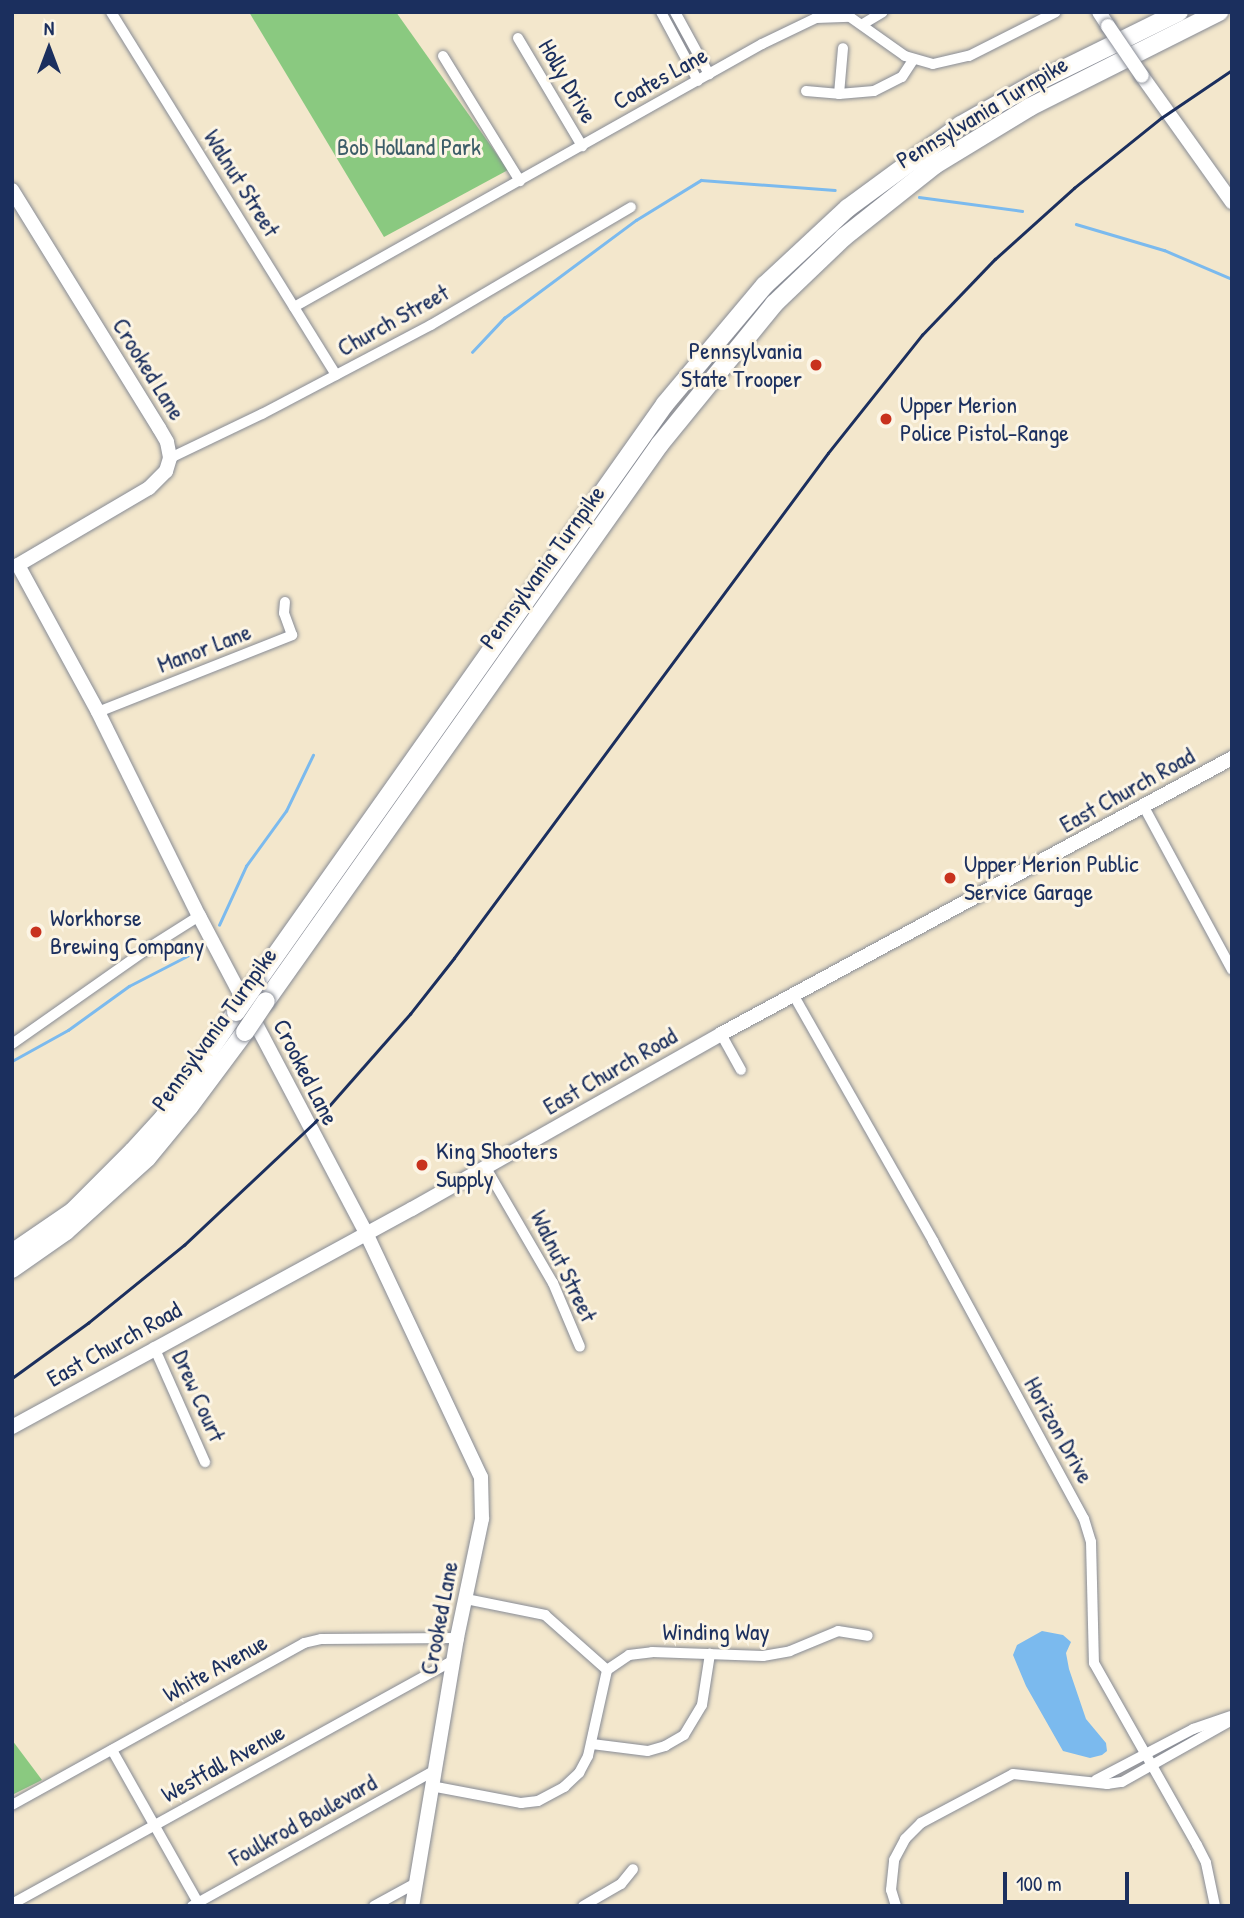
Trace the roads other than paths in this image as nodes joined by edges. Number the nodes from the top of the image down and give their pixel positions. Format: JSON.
{"nodes":[{"id":1,"x":111,"y":12,"type":"edge"},
{"id":2,"x":661,"y":12,"type":"edge"},
{"id":3,"x":675,"y":12,"type":"edge"},
{"id":4,"x":883,"y":12,"type":"edge"},
{"id":5,"x":1056,"y":12,"type":"edge"},
{"id":6,"x":1099,"y":12,"type":"edge"},
{"id":7,"x":1179,"y":12,"type":"edge"},
{"id":8,"x":1219,"y":12,"type":"edge"},
{"id":9,"x":816,"y":15,"type":"edge"},
{"id":10,"x":1037,"y":16,"type":"edge"},
{"id":11,"x":863,"y":24,"type":"junction"},
{"id":12,"x":518,"y":38,"type":"dead end"},
{"id":13,"x":843,"y":48,"type":"dead end"},
{"id":14,"x":443,"y":56,"type":"dead end"},
{"id":15,"x":913,"y":60,"type":"junction"},
{"id":16,"x":709,"y":74,"type":"junction"},
{"id":17,"x":698,"y":81,"type":"junction"},
{"id":18,"x":806,"y":91,"type":"dead end"},
{"id":19,"x":839,"y":94,"type":"junction"},
{"id":20,"x":582,"y":146,"type":"junction"},
{"id":21,"x":520,"y":181,"type":"junction"},
{"id":22,"x":12,"y":190,"type":"edge"},
{"id":23,"x":1232,"y":202,"type":"edge"},
{"id":24,"x":631,"y":207,"type":"dead end"},
{"id":25,"x":294,"y":307,"type":"junction"},
{"id":26,"x":336,"y":376,"type":"junction"},
{"id":27,"x":170,"y":458,"type":"junction"},
{"id":28,"x":14,"y":563,"type":"edge"},
{"id":29,"x":285,"y":602,"type":"dead end"},
{"id":30,"x":98,"y":712,"type":"junction"},
{"id":31,"x":1232,"y":758,"type":"edge"},
{"id":32,"x":1144,"y":807,"type":"junction"},
{"id":33,"x":198,"y":916,"type":"junction"},
{"id":34,"x":1232,"y":970,"type":"edge"},
{"id":35,"x":794,"y":996,"type":"junction"},
{"id":36,"x":721,"y":1034,"type":"junction"},
{"id":37,"x":12,"y":1044,"type":"edge"},
{"id":38,"x":741,"y":1070,"type":"dead end"},
{"id":39,"x":486,"y":1168,"type":"junction"},
{"id":40,"x":366,"y":1233,"type":"junction"},
{"id":41,"x":12,"y":1253,"type":"edge"},
{"id":42,"x":12,"y":1269,"type":"edge"},
{"id":43,"x":154,"y":1347,"type":"junction"},
{"id":44,"x":580,"y":1347,"type":"dead end"},
{"id":45,"x":12,"y":1426,"type":"edge"},
{"id":46,"x":205,"y":1462,"type":"dead end"},
{"id":47,"x":466,"y":1599,"type":"junction"},
{"id":48,"x":867,"y":1636,"type":"dead end"},
{"id":49,"x":457,"y":1639,"type":"junction"},
{"id":50,"x":710,"y":1654,"type":"junction"},
{"id":51,"x":454,"y":1660,"type":"junction"},
{"id":52,"x":607,"y":1671,"type":"junction"},
{"id":53,"x":1232,"y":1718,"type":"edge"},
{"id":54,"x":592,"y":1744,"type":"junction"},
{"id":55,"x":112,"y":1750,"type":"junction"},
{"id":56,"x":1146,"y":1754,"type":"junction"},
{"id":57,"x":1153,"y":1765,"type":"junction"},
{"id":58,"x":434,"y":1771,"type":"junction"},
{"id":59,"x":1092,"y":1781,"type":"junction"},
{"id":60,"x":431,"y":1786,"type":"junction"},
{"id":61,"x":12,"y":1805,"type":"edge"},
{"id":62,"x":155,"y":1825,"type":"junction"},
{"id":63,"x":633,"y":1869,"type":"dead end"},
{"id":64,"x":416,"y":1883,"type":"junction"},
{"id":65,"x":12,"y":1904,"type":"edge"},
{"id":66,"x":196,"y":1905,"type":"edge"},
{"id":67,"x":374,"y":1906,"type":"edge"},
{"id":68,"x":412,"y":1906,"type":"edge"},
{"id":69,"x":583,"y":1906,"type":"edge"},
{"id":70,"x":896,"y":1906,"type":"edge"},
{"id":71,"x":1214,"y":1906,"type":"edge"}],
"edges":[{"from":1,"to":25,"type":"street","name":"Walnut Street"},
{"from":2,"to":17,"type":"street"},
{"from":3,"to":16,"type":"street"},
{"from":4,"to":11,"type":"street"},
{"from":5,"to":10,"type":"street"},
{"from":6,"to":23,"type":"street","bridge":true},
{"from":7,"to":41,"type":"highway","name":"Pennsylvania Turnpike","bridge":true},
{"from":8,"to":42,"type":"highway","name":"Pennsylvania Turnpike","bridge":true},
{"from":9,"to":11,"type":"street","name":"Coates Lane"},
{"from":9,"to":16,"type":"street","name":"Coates Lane"},
{"from":10,"to":15,"type":"street"},
{"from":11,"to":15,"type":"street","name":"Coates Lane"},
{"from":12,"to":20,"type":"street","name":"Holly Drive"},
{"from":13,"to":19,"type":"street"},
{"from":14,"to":21,"type":"street"},
{"from":15,"to":19,"type":"street"},
{"from":16,"to":17,"type":"street","name":"Coates Lane"},
{"from":17,"to":20,"type":"street","name":"Coates Lane"},
{"from":18,"to":19,"type":"street"},
{"from":20,"to":21,"type":"street","name":"Coates Lane"},
{"from":21,"to":25,"type":"street","name":"Coates Lane"},
{"from":22,"to":27,"type":"street","name":"Crooked Lane"},
{"from":24,"to":26,"type":"street","name":"Church Street"},
{"from":25,"to":26,"type":"street","name":"Walnut Street"},
{"from":26,"to":27,"type":"street","name":"Church Street"},
{"from":27,"to":28,"type":"street","name":"Crooked Lane"},
{"from":28,"to":30,"type":"street","name":"Crooked Lane"},
{"from":29,"to":30,"type":"street","name":"Manor Lane"},
{"from":30,"to":33,"type":"street","name":"Crooked Lane"},
{"from":31,"to":32,"type":"street","name":"East Church Road"},
{"from":32,"to":34,"type":"street"},
{"from":32,"to":35,"type":"street","name":"East Church Road"},
{"from":33,"to":37,"type":"street"},
{"from":33,"to":40,"type":"street","name":"Crooked Lane"},
{"from":35,"to":36,"type":"street","name":"East Church Road"},
{"from":35,"to":56,"type":"street","name":"Horizon Drive"},
{"from":36,"to":38,"type":"street"},
{"from":36,"to":39,"type":"street","name":"East Church Road"},
{"from":39,"to":40,"type":"street","name":"East Church Road"},
{"from":39,"to":44,"type":"street","name":"Walnut Street"},
{"from":40,"to":43,"type":"street","name":"East Church Road"},
{"from":40,"to":47,"type":"street","name":"Crooked Lane"},
{"from":43,"to":45,"type":"street","name":"East Church Road"},
{"from":43,"to":46,"type":"street","name":"Drew Court"},
{"from":47,"to":49,"type":"street","name":"Crooked Lane"},
{"from":47,"to":52,"type":"street"},
{"from":48,"to":50,"type":"street","name":"Winding Way"},
{"from":49,"to":51,"type":"street","name":"Crooked Lane"},
{"from":49,"to":55,"type":"street","name":"White Avenue"},
{"from":50,"to":52,"type":"street","name":"Winding Way"},
{"from":50,"to":54,"type":"street"},
{"from":51,"to":58,"type":"street","name":"Crooked Lane"},
{"from":51,"to":62,"type":"street","name":"Westfall Avenue"},
{"from":52,"to":54,"type":"street"},
{"from":53,"to":56,"type":"street"},
{"from":53,"to":57,"type":"street"},
{"from":54,"to":60,"type":"street"},
{"from":55,"to":61,"type":"street","name":"White Avenue"},
{"from":55,"to":62,"type":"street"},
{"from":56,"to":57,"type":"street","name":"Horizon Drive"},
{"from":56,"to":59,"type":"street"},
{"from":57,"to":59,"type":"street"},
{"from":57,"to":71,"type":"street","name":"Horizon Drive"},
{"from":58,"to":60,"type":"street","name":"Crooked Lane"},
{"from":58,"to":66,"type":"street","name":"Foulkrod Boulevard"},
{"from":59,"to":70,"type":"street"},
{"from":60,"to":64,"type":"street","name":"Crooked Lane"},
{"from":62,"to":65,"type":"street","name":"Westfall Avenue"},
{"from":62,"to":66,"type":"street"},
{"from":63,"to":69,"type":"street"},
{"from":64,"to":67,"type":"street"},
{"from":64,"to":68,"type":"street","name":"Crooked Lane"}]}
